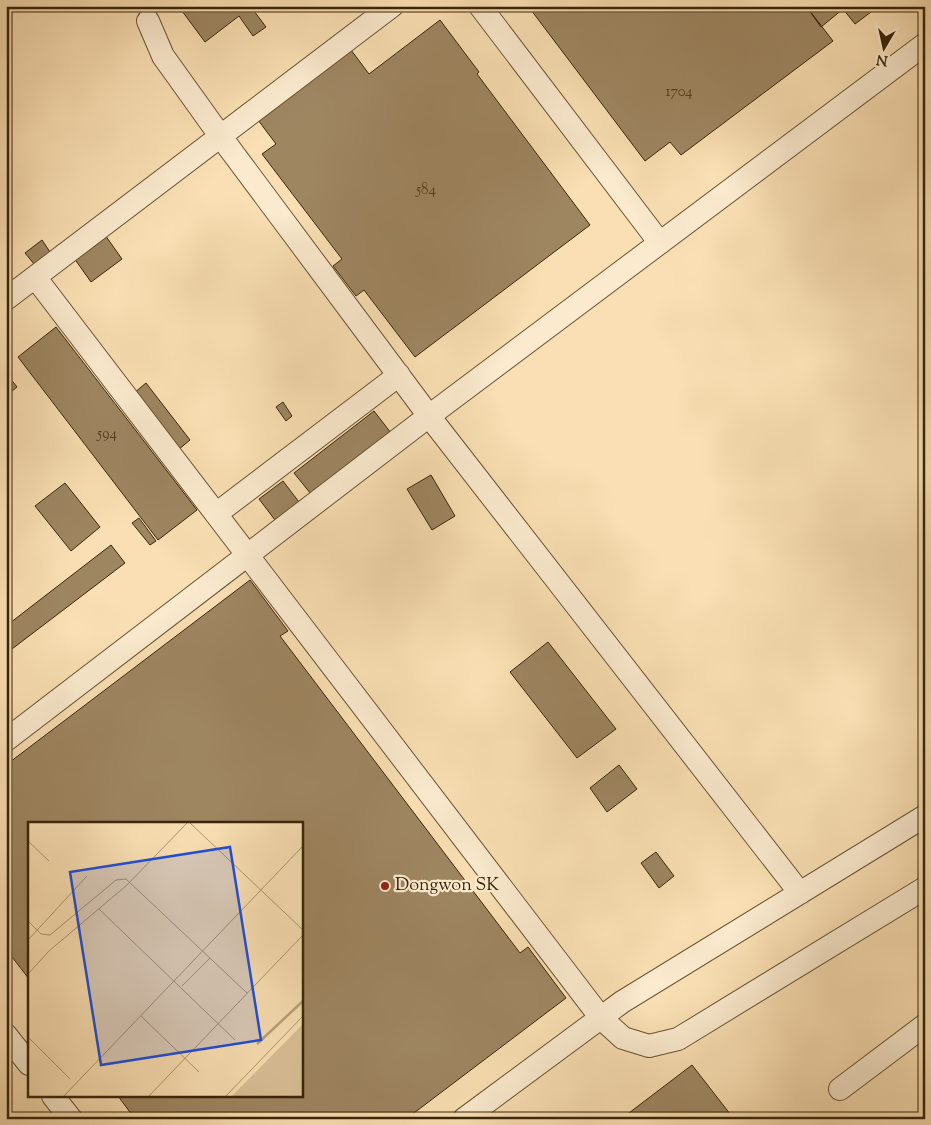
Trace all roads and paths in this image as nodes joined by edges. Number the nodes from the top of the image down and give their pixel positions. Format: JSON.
{"nodes":[{"id":1,"x":392,"y":6,"type":"edge"},
{"id":2,"x":480,"y":6,"type":"edge"},
{"id":3,"x":148,"y":21,"type":"dead end"},
{"id":4,"x":925,"y":44,"type":"edge"},
{"id":5,"x":221,"y":136,"type":"junction"},
{"id":6,"x":660,"y":243,"type":"junction"},
{"id":7,"x":35,"y":278,"type":"junction"},
{"id":8,"x":6,"y":299,"type":"edge"},
{"id":9,"x":399,"y":375,"type":"junction"},
{"id":10,"x":429,"y":416,"type":"junction"},
{"id":11,"x":216,"y":514,"type":"junction"},
{"id":12,"x":247,"y":555,"type":"junction"},
{"id":13,"x":6,"y":740,"type":"edge"},
{"id":14,"x":925,"y":816,"type":"edge"},
{"id":15,"x":925,"y":888,"type":"edge"},
{"id":16,"x":800,"y":893,"type":"junction"},
{"id":17,"x":601,"y":1018,"type":"junction"},
{"id":18,"x":925,"y":1025,"type":"edge"},
{"id":19,"x":6,"y":1035,"type":"edge"},
{"id":20,"x":28,"y":1063,"type":"edge"},
{"id":21,"x":840,"y":1089,"type":"dead end"},
{"id":22,"x":55,"y":1098,"type":"edge"},
{"id":23,"x":71,"y":1119,"type":"edge"},
{"id":24,"x":464,"y":1119,"type":"edge"}],
"edges":[{"from":1,"to":5,"type":"lane"},
{"from":2,"to":6,"type":"lane"},
{"from":3,"to":5,"type":"lane"},
{"from":4,"to":6,"type":"lane"},
{"from":5,"to":7,"type":"lane"},
{"from":5,"to":9,"type":"lane"},
{"from":6,"to":10,"type":"lane"},
{"from":7,"to":8,"type":"lane"},
{"from":7,"to":11,"type":"lane"},
{"from":9,"to":10,"type":"lane"},
{"from":9,"to":11,"type":"lane"},
{"from":10,"to":12,"type":"lane"},
{"from":10,"to":16,"type":"lane"},
{"from":11,"to":12,"type":"lane"},
{"from":12,"to":13,"type":"lane"},
{"from":12,"to":17,"type":"lane"},
{"from":14,"to":16,"type":"lane"},
{"from":15,"to":17,"type":"lane"},
{"from":16,"to":17,"type":"lane"},
{"from":17,"to":24,"type":"lane"},
{"from":18,"to":21,"type":"lane"},
{"from":19,"to":20,"type":"lane"},
{"from":22,"to":23,"type":"lane"}]}
